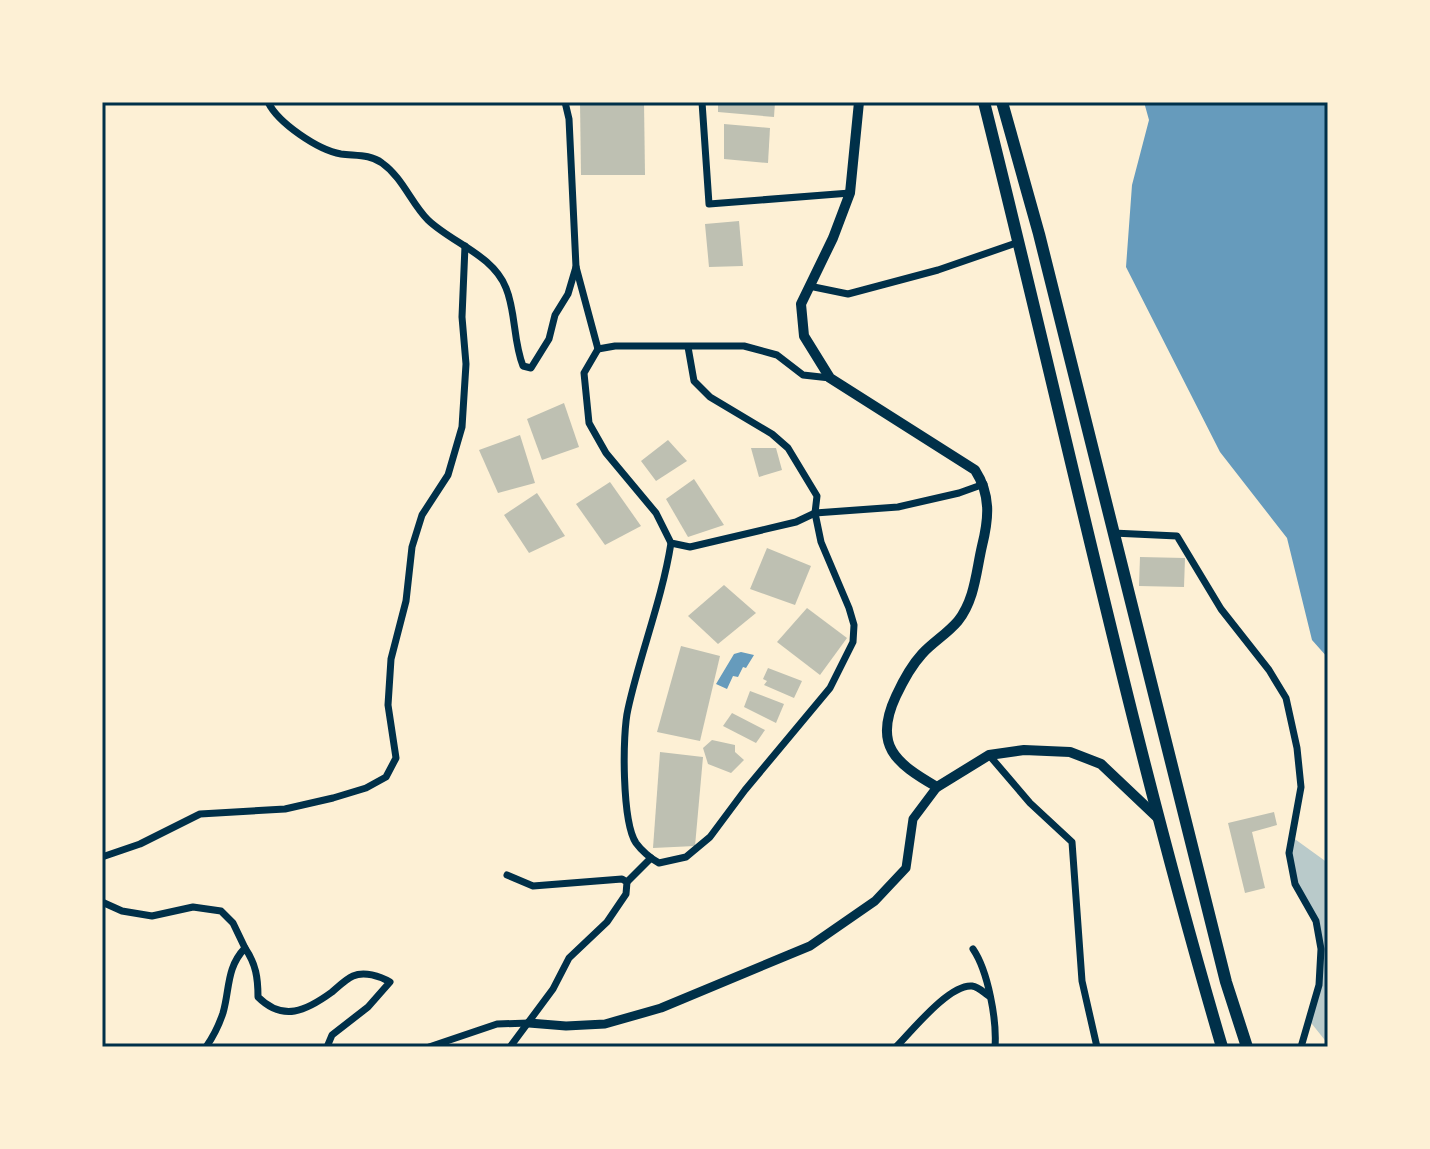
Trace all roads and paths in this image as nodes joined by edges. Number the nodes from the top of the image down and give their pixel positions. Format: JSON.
{"nodes":[{"id":1,"x":268,"y":102,"type":"edge"},
{"id":2,"x":565,"y":102,"type":"edge"},
{"id":3,"x":702,"y":102,"type":"edge"},
{"id":4,"x":859,"y":102,"type":"edge"},
{"id":5,"x":984,"y":102,"type":"edge"},
{"id":6,"x":1002,"y":102,"type":"edge"},
{"id":7,"x":850,"y":193,"type":"junction"},
{"id":8,"x":1019,"y":242,"type":"junction"},
{"id":9,"x":465,"y":246,"type":"junction"},
{"id":10,"x":576,"y":267,"type":"junction"},
{"id":11,"x":809,"y":286,"type":"junction"},
{"id":12,"x":688,"y":347,"type":"junction"},
{"id":13,"x":598,"y":349,"type":"junction"},
{"id":14,"x":830,"y":378,"type":"junction"},
{"id":15,"x":984,"y":484,"type":"junction"},
{"id":16,"x":815,"y":513,"type":"junction"},
{"id":17,"x":1113,"y":533,"type":"junction"},
{"id":18,"x":671,"y":543,"type":"junction"},
{"id":19,"x":989,"y":755,"type":"junction"},
{"id":20,"x":937,"y":787,"type":"junction"},
{"id":21,"x":1159,"y":819,"type":"junction"},
{"id":22,"x":102,"y":857,"type":"edge"},
{"id":23,"x":651,"y":858,"type":"junction"},
{"id":24,"x":507,"y":875,"type":"dead end"},
{"id":25,"x":627,"y":882,"type":"junction"},
{"id":26,"x":102,"y":902,"type":"edge"},
{"id":27,"x":245,"y":948,"type":"junction"},
{"id":28,"x":973,"y":949,"type":"dead end"},
{"id":29,"x":989,"y":996,"type":"junction"},
{"id":30,"x":529,"y":1023,"type":"junction"},
{"id":31,"x":206,"y":1047,"type":"edge"},
{"id":32,"x":327,"y":1047,"type":"edge"},
{"id":33,"x":429,"y":1047,"type":"edge"},
{"id":34,"x":510,"y":1047,"type":"edge"},
{"id":35,"x":896,"y":1047,"type":"edge"},
{"id":36,"x":995,"y":1047,"type":"edge"},
{"id":37,"x":1097,"y":1047,"type":"edge"},
{"id":38,"x":1222,"y":1047,"type":"edge"},
{"id":39,"x":1247,"y":1047,"type":"edge"},
{"id":40,"x":1301,"y":1047,"type":"edge"}],
"edges":[{"from":1,"to":9,"type":"street"},
{"from":2,"to":10,"type":"street"},
{"from":3,"to":7,"type":"street"},
{"from":4,"to":7,"type":"main road"},
{"from":5,"to":8,"type":"highway"},
{"from":6,"to":17,"type":"highway"},
{"from":7,"to":11,"type":"main road"},
{"from":8,"to":11,"type":"street"},
{"from":8,"to":21,"type":"highway"},
{"from":9,"to":10,"type":"street"},
{"from":9,"to":22,"type":"street"},
{"from":10,"to":13,"type":"street"},
{"from":11,"to":14,"type":"main road"},
{"from":12,"to":13,"type":"street"},
{"from":12,"to":14,"type":"street"},
{"from":12,"to":16,"type":"street"},
{"from":13,"to":18,"type":"street"},
{"from":14,"to":15,"type":"main road"},
{"from":15,"to":16,"type":"street"},
{"from":15,"to":20,"type":"main road"},
{"from":16,"to":18,"type":"street"},
{"from":16,"to":23,"type":"street"},
{"from":17,"to":39,"type":"highway"},
{"from":17,"to":40,"type":"street"},
{"from":18,"to":23,"type":"street"},
{"from":19,"to":20,"type":"main road"},
{"from":19,"to":21,"type":"main road"},
{"from":19,"to":37,"type":"street"},
{"from":20,"to":30,"type":"street"},
{"from":21,"to":38,"type":"highway"},
{"from":23,"to":25,"type":"street"},
{"from":24,"to":25,"type":"street"},
{"from":25,"to":30,"type":"street"},
{"from":26,"to":27,"type":"street"},
{"from":27,"to":31,"type":"street"},
{"from":27,"to":32,"type":"street"},
{"from":28,"to":29,"type":"street"},
{"from":29,"to":35,"type":"street"},
{"from":29,"to":36,"type":"street"},
{"from":30,"to":33,"type":"street"},
{"from":30,"to":34,"type":"street"}]}
